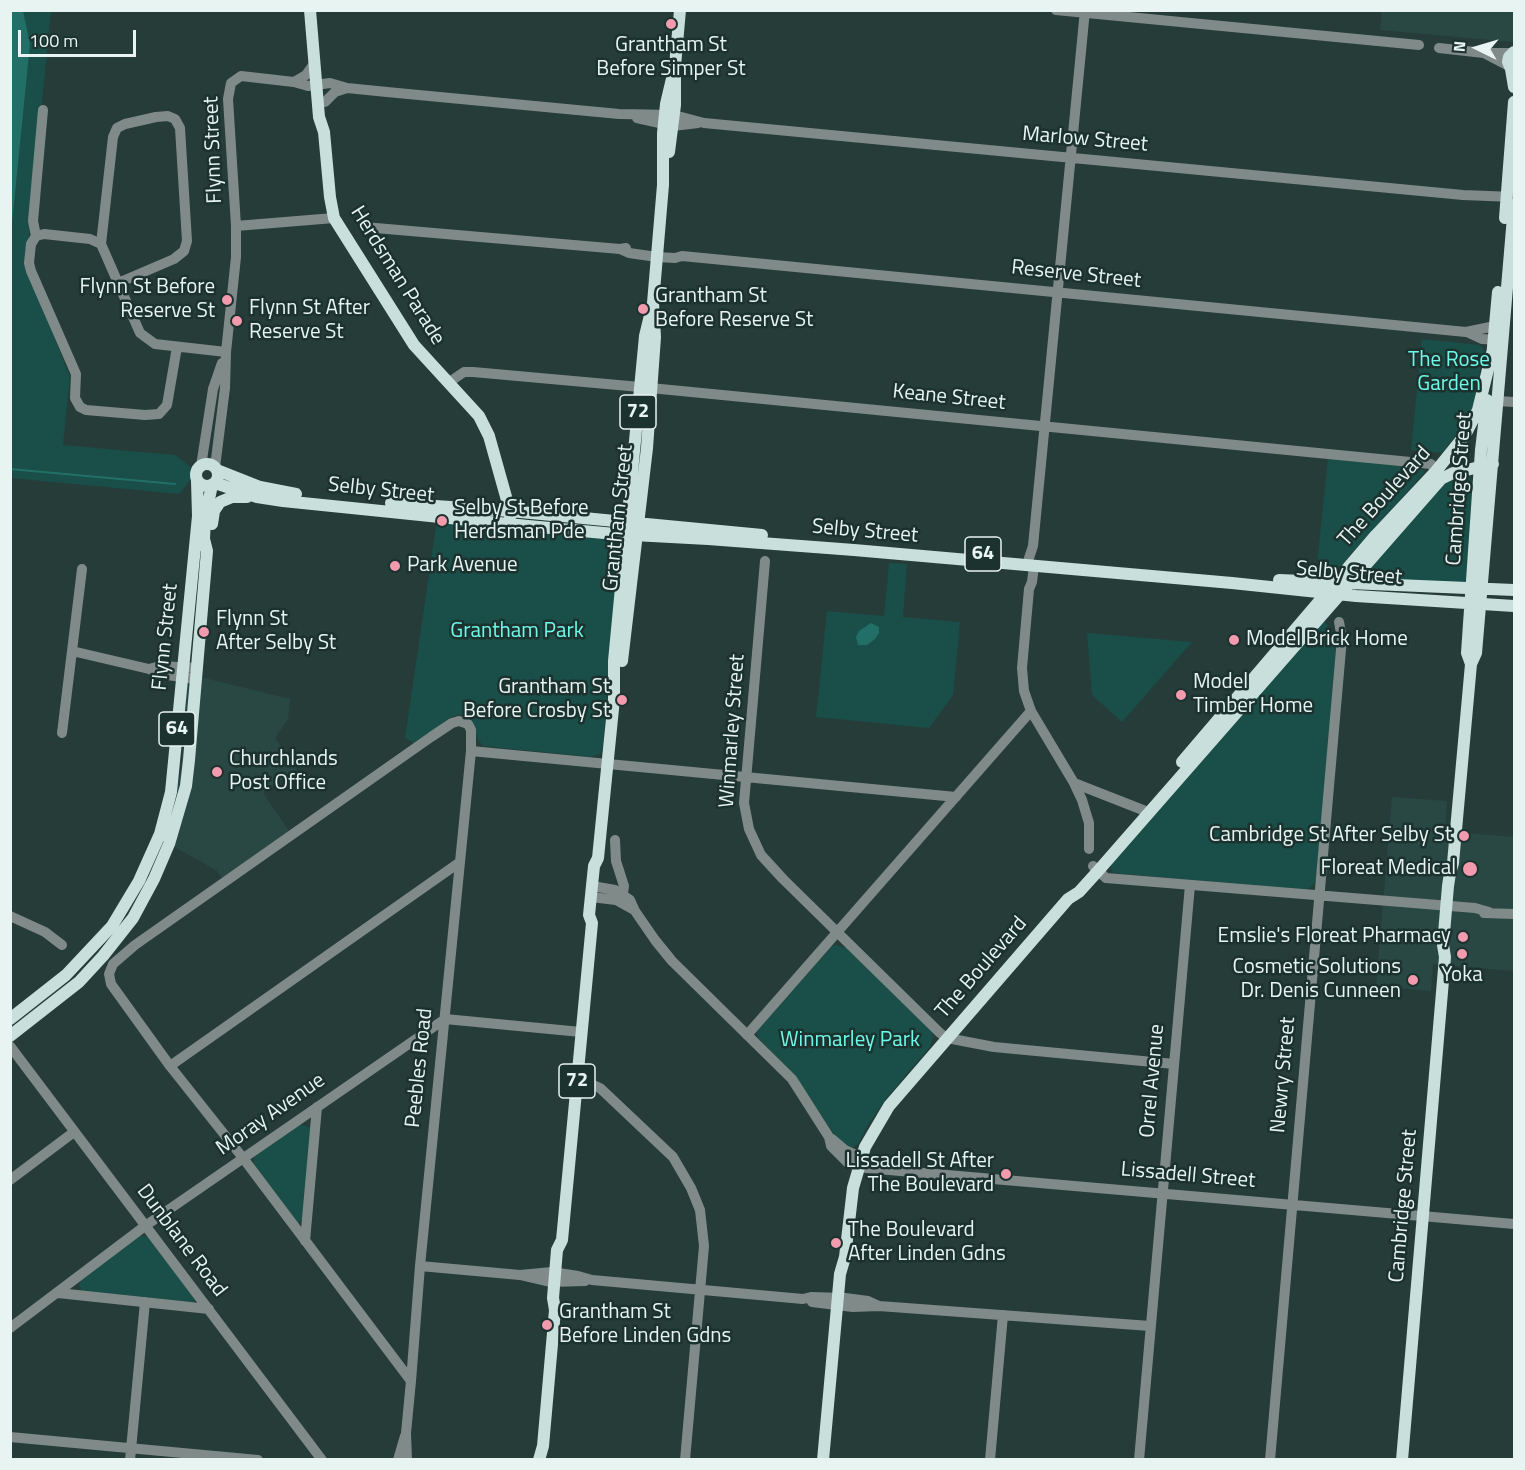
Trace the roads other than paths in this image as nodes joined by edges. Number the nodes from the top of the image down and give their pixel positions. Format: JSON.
{"nodes":[{"id":1,"x":310,"y":10,"type":"edge"},
{"id":2,"x":317,"y":10,"type":"edge"},
{"id":3,"x":680,"y":10,"type":"edge"},
{"id":4,"x":1056,"y":10,"type":"edge"},
{"id":5,"x":1084,"y":12,"type":"edge"},
{"id":6,"x":1419,"y":45,"type":"dead end"},
{"id":7,"x":1439,"y":48,"type":"dead end"},
{"id":8,"x":1484,"y":53,"type":"junction"},
{"id":9,"x":1513,"y":53,"type":"edge"},
{"id":10,"x":314,"y":64,"type":"junction"},
{"id":11,"x":1511,"y":69,"type":"edge"},
{"id":12,"x":294,"y":82,"type":"junction"},
{"id":13,"x":320,"y":85,"type":"junction"},
{"id":14,"x":1515,"y":87,"type":"edge"},
{"id":15,"x":347,"y":88,"type":"junction"},
{"id":16,"x":325,"y":102,"type":"junction"},
{"id":17,"x":1515,"y":102,"type":"edge"},
{"id":18,"x":43,"y":110,"type":"dead end"},
{"id":19,"x":669,"y":120,"type":"junction"},
{"id":20,"x":324,"y":132,"type":"junction"},
{"id":21,"x":1070,"y":158,"type":"junction"},
{"id":22,"x":1511,"y":201,"type":"edge"},
{"id":23,"x":334,"y":218,"type":"junction"},
{"id":24,"x":236,"y":226,"type":"junction"},
{"id":25,"x":364,"y":227,"type":"dead end"},
{"id":26,"x":36,"y":236,"type":"junction"},
{"id":27,"x":101,"y":244,"type":"junction"},
{"id":28,"x":657,"y":253,"type":"junction"},
{"id":29,"x":118,"y":283,"type":"junction"},
{"id":30,"x":1057,"y":292,"type":"junction"},
{"id":31,"x":1495,"y":326,"type":"junction"},
{"id":32,"x":1466,"y":332,"type":"junction"},
{"id":33,"x":1498,"y":340,"type":"junction"},
{"id":34,"x":177,"y":347,"type":"junction"},
{"id":35,"x":226,"y":352,"type":"junction"},
{"id":36,"x":1492,"y":353,"type":"junction"},
{"id":37,"x":448,"y":383,"type":"junction"},
{"id":38,"x":646,"y":388,"type":"junction"},
{"id":39,"x":1497,"y":401,"type":"junction"},
{"id":40,"x":1515,"y":402,"type":"edge"},
{"id":41,"x":1044,"y":427,"type":"junction"},
{"id":42,"x":201,"y":466,"type":"junction"},
{"id":43,"x":1486,"y":466,"type":"junction"},
{"id":44,"x":216,"y":469,"type":"junction"},
{"id":45,"x":1439,"y":475,"type":"junction"},
{"id":46,"x":197,"y":481,"type":"junction"},
{"id":47,"x":213,"y":484,"type":"junction"},
{"id":48,"x":257,"y":497,"type":"junction"},
{"id":49,"x":510,"y":518,"type":"junction"},
{"id":50,"x":632,"y":528,"type":"junction"},
{"id":51,"x":207,"y":551,"type":"junction"},
{"id":52,"x":765,"y":561,"type":"dead end"},
{"id":53,"x":1031,"y":562,"type":"junction"},
{"id":54,"x":82,"y":569,"type":"dead end"},
{"id":55,"x":1350,"y":584,"type":"junction"},
{"id":56,"x":1477,"y":589,"type":"junction"},
{"id":57,"x":1334,"y":590,"type":"junction"},
{"id":58,"x":1515,"y":591,"type":"edge"},
{"id":59,"x":1476,"y":603,"type":"junction"},
{"id":60,"x":1515,"y":606,"type":"edge"},
{"id":61,"x":1339,"y":622,"type":"dead end"},
{"id":62,"x":72,"y":651,"type":"junction"},
{"id":63,"x":182,"y":672,"type":"junction"},
{"id":64,"x":196,"y":674,"type":"junction"},
{"id":65,"x":1031,"y":711,"type":"junction"},
{"id":66,"x":62,"y":733,"type":"dead end"},
{"id":67,"x":191,"y":741,"type":"junction"},
{"id":68,"x":471,"y":751,"type":"junction"},
{"id":69,"x":607,"y":763,"type":"junction"},
{"id":70,"x":174,"y":766,"type":"junction"},
{"id":71,"x":745,"y":777,"type":"junction"},
{"id":72,"x":1074,"y":783,"type":"junction"},
{"id":73,"x":956,"y":797,"type":"junction"},
{"id":74,"x":1143,"y":810,"type":"junction"},
{"id":75,"x":615,"y":840,"type":"dead end"},
{"id":76,"x":1089,"y":849,"type":"dead end"},
{"id":77,"x":460,"y":862,"type":"junction"},
{"id":78,"x":1096,"y":868,"type":"junction"},
{"id":79,"x":1190,"y":885,"type":"junction"},
{"id":80,"x":595,"y":892,"type":"junction"},
{"id":81,"x":623,"y":893,"type":"junction"},
{"id":82,"x":1319,"y":896,"type":"junction"},
{"id":83,"x":1449,"y":909,"type":"junction"},
{"id":84,"x":635,"y":911,"type":"junction"},
{"id":85,"x":1515,"y":914,"type":"edge"},
{"id":86,"x":10,"y":915,"type":"edge"},
{"id":87,"x":838,"y":933,"type":"junction"},
{"id":88,"x":62,"y":945,"type":"dead end"},
{"id":89,"x":10,"y":1019,"type":"edge"},
{"id":90,"x":445,"y":1019,"type":"junction"},
{"id":91,"x":581,"y":1032,"type":"junction"},
{"id":92,"x":747,"y":1035,"type":"junction"},
{"id":93,"x":10,"y":1036,"type":"edge"},
{"id":94,"x":947,"y":1038,"type":"junction"},
{"id":95,"x":10,"y":1046,"type":"edge"},
{"id":96,"x":1174,"y":1064,"type":"junction"},
{"id":97,"x":170,"y":1066,"type":"junction"},
{"id":98,"x":576,"y":1084,"type":"junction"},
{"id":99,"x":317,"y":1107,"type":"junction"},
{"id":100,"x":74,"y":1132,"type":"junction"},
{"id":101,"x":243,"y":1158,"type":"junction"},
{"id":102,"x":859,"y":1165,"type":"junction"},
{"id":103,"x":10,"y":1180,"type":"edge"},
{"id":104,"x":1162,"y":1194,"type":"junction"},
{"id":105,"x":1293,"y":1205,"type":"junction"},
{"id":106,"x":1423,"y":1216,"type":"junction"},
{"id":107,"x":1515,"y":1224,"type":"edge"},
{"id":108,"x":145,"y":1226,"type":"junction"},
{"id":109,"x":305,"y":1241,"type":"junction"},
{"id":110,"x":420,"y":1266,"type":"junction"},
{"id":111,"x":558,"y":1278,"type":"junction"},
{"id":112,"x":701,"y":1292,"type":"junction"},
{"id":113,"x":58,"y":1293,"type":"junction"},
{"id":114,"x":145,"y":1302,"type":"junction"},
{"id":115,"x":841,"y":1302,"type":"junction"},
{"id":116,"x":209,"y":1310,"type":"junction"},
{"id":117,"x":1003,"y":1315,"type":"junction"},
{"id":118,"x":1150,"y":1326,"type":"junction"},
{"id":119,"x":10,"y":1328,"type":"edge"},
{"id":120,"x":411,"y":1381,"type":"junction"},
{"id":121,"x":406,"y":1433,"type":"junction"},
{"id":122,"x":10,"y":1437,"type":"edge"},
{"id":123,"x":543,"y":1446,"type":"junction"},
{"id":124,"x":131,"y":1448,"type":"junction"},
{"id":125,"x":130,"y":1460,"type":"edge"},
{"id":126,"x":258,"y":1460,"type":"edge"},
{"id":127,"x":322,"y":1460,"type":"edge"},
{"id":128,"x":398,"y":1460,"type":"edge"},
{"id":129,"x":407,"y":1460,"type":"edge"},
{"id":130,"x":539,"y":1460,"type":"edge"},
{"id":131,"x":545,"y":1460,"type":"edge"},
{"id":132,"x":685,"y":1460,"type":"edge"},
{"id":133,"x":823,"y":1460,"type":"edge"},
{"id":134,"x":831,"y":1460,"type":"edge"},
{"id":135,"x":990,"y":1460,"type":"edge"},
{"id":136,"x":1138,"y":1460,"type":"edge"},
{"id":137,"x":1270,"y":1460,"type":"edge"},
{"id":138,"x":1402,"y":1460,"type":"edge"}],
"edges":[{"from":1,"to":10,"type":"main road","name":"Herdsman Parade"},
{"from":2,"to":13,"type":"main road","name":"Herdsman Parade"},
{"from":3,"to":19,"type":"main road","name":"Grantham Street","number":"72"},
{"from":4,"to":5,"type":"street"},
{"from":5,"to":6,"type":"street"},
{"from":5,"to":21,"type":"street"},
{"from":7,"to":8,"type":"street"},
{"from":8,"to":9,"type":"street"},
{"from":8,"to":11,"type":"street"},
{"from":9,"to":11,"type":"main road"},
{"from":10,"to":12,"type":"street"},
{"from":10,"to":13,"type":"main road","name":"Herdsman Parade"},
{"from":11,"to":14,"type":"main road"},
{"from":12,"to":13,"type":"street","name":"Flynn Street"},
{"from":12,"to":24,"type":"street","name":"Flynn Street"},
{"from":13,"to":15,"type":"street","name":"Marlow Street"},
{"from":13,"to":16,"type":"main road","name":"Herdsman Parade"},
{"from":13,"to":20,"type":"main road","name":"Herdsman Parade"},
{"from":15,"to":16,"type":"street"},
{"from":15,"to":19,"type":"street","name":"Marlow Street"},
{"from":16,"to":20,"type":"main road","name":"Herdsman Parade"},
{"from":17,"to":22,"type":"main road","name":"Cambridge Street"},
{"from":18,"to":26,"type":"street"},
{"from":19,"to":21,"type":"street","name":"Marlow Street"},
{"from":19,"to":28,"type":"main road","name":"Grantham Street","number":"72"},
{"from":20,"to":23,"type":"main road","name":"Herdsman Parade"},
{"from":21,"to":22,"type":"street","name":"Marlow Street"},
{"from":21,"to":30,"type":"street"},
{"from":22,"to":31,"type":"main road","name":"Cambridge Street"},
{"from":22,"to":33,"type":"main road","name":"Cambridge Street"},
{"from":23,"to":24,"type":"street"},
{"from":23,"to":37,"type":"main road","name":"Herdsman Parade"},
{"from":24,"to":35,"type":"street","name":"Flynn Street"},
{"from":25,"to":28,"type":"street","name":"Reserve Street"},
{"from":26,"to":27,"type":"street"},
{"from":26,"to":34,"type":"street"},
{"from":27,"to":29,"type":"street"},
{"from":27,"to":29,"type":"street"},
{"from":28,"to":30,"type":"street","name":"Reserve Street"},
{"from":28,"to":38,"type":"main road","name":"Grantham Street","number":"72"},
{"from":29,"to":34,"type":"street"},
{"from":30,"to":32,"type":"street","name":"Reserve Street"},
{"from":30,"to":41,"type":"street"},
{"from":31,"to":32,"type":"street","name":"Reserve Street"},
{"from":31,"to":33,"type":"main road","name":"Cambridge Street"},
{"from":32,"to":33,"type":"street","name":"Reserve Street"},
{"from":33,"to":36,"type":"main road","name":"Cambridge Street"},
{"from":33,"to":39,"type":"main road","name":"Cambridge Street"},
{"from":34,"to":35,"type":"street"},
{"from":35,"to":42,"type":"street","name":"Flynn Street"},
{"from":35,"to":44,"type":"street","name":"Flynn Street"},
{"from":36,"to":43,"type":"main road","name":"Cambridge Street"},
{"from":36,"to":45,"type":"main road","name":"The Boulevard"},
{"from":37,"to":38,"type":"street","name":"Keane Street"},
{"from":37,"to":49,"type":"main road","name":"Herdsman Parade"},
{"from":38,"to":41,"type":"street","name":"Keane Street"},
{"from":38,"to":50,"type":"main road","name":"Grantham Street","number":"72"},
{"from":39,"to":40,"type":"street"},
{"from":39,"to":43,"type":"main road","name":"Cambridge Street"},
{"from":41,"to":45,"type":"street","name":"Keane Street"},
{"from":41,"to":53,"type":"street"},
{"from":42,"to":44,"type":"main road","number":"64"},
{"from":42,"to":46,"type":"main road","number":"64"},
{"from":43,"to":45,"type":"main road","name":"The Boulevard"},
{"from":43,"to":56,"type":"main road","name":"Cambridge Street"},
{"from":44,"to":47,"type":"main road","number":"64"},
{"from":44,"to":49,"type":"main road","name":"Selby Street","number":"64"},
{"from":45,"to":55,"type":"main road","name":"The Boulevard"},
{"from":45,"to":57,"type":"main road","name":"The Boulevard"},
{"from":46,"to":47,"type":"main road","number":"64"},
{"from":46,"to":63,"type":"main road","name":"Flynn Street","number":"64"},
{"from":47,"to":48,"type":"main road","name":"Selby Street","number":"64"},
{"from":47,"to":51,"type":"main road","name":"Flynn Street","number":"64"},
{"from":48,"to":49,"type":"main road","name":"Selby Street","number":"64"},
{"from":48,"to":51,"type":"main road","number":"64"},
{"from":49,"to":50,"type":"main road","name":"Selby Street","number":"64"},
{"from":50,"to":53,"type":"main road","name":"Selby Street","number":"64"},
{"from":50,"to":69,"type":"main road","name":"Grantham Street","number":"72"},
{"from":51,"to":64,"type":"main road","name":"Flynn Street","number":"64"},
{"from":52,"to":71,"type":"street","name":"Winmarley Street"},
{"from":53,"to":57,"type":"main road","name":"Selby Street","number":"64"},
{"from":53,"to":65,"type":"street"},
{"from":54,"to":62,"type":"street"},
{"from":55,"to":56,"type":"main road","name":"Selby Street","number":"64"},
{"from":55,"to":57,"type":"main road","name":"Selby Street","number":"64"},
{"from":56,"to":58,"type":"main road","name":"Selby Street","number":"64"},
{"from":56,"to":59,"type":"main road","name":"Cambridge Street"},
{"from":57,"to":59,"type":"main road","name":"Selby Street","number":"64"},
{"from":57,"to":74,"type":"main road","name":"The Boulevard"},
{"from":59,"to":60,"type":"main road","name":"Selby Street","number":"64"},
{"from":59,"to":83,"type":"main road","name":"Cambridge Street"},
{"from":61,"to":82,"type":"street","name":"Newry Street"},
{"from":62,"to":63,"type":"street"},
{"from":62,"to":66,"type":"street"},
{"from":63,"to":64,"type":"street"},
{"from":63,"to":70,"type":"main road","name":"Flynn Street","number":"64"},
{"from":64,"to":67,"type":"main road","name":"Flynn Street","number":"64"},
{"from":65,"to":72,"type":"street"},
{"from":65,"to":73,"type":"street"},
{"from":67,"to":70,"type":"main road"},
{"from":67,"to":93,"type":"main road","name":"Flynn Street","number":"64"},
{"from":68,"to":69,"type":"street"},
{"from":68,"to":77,"type":"street","name":"Peebles Road"},
{"from":68,"to":97,"type":"street","name":"Peebles Road"},
{"from":69,"to":71,"type":"street"},
{"from":69,"to":80,"type":"main road","name":"Grantham Street","number":"72"},
{"from":70,"to":89,"type":"main road","name":"Flynn Street","number":"64"},
{"from":71,"to":73,"type":"street"},
{"from":71,"to":87,"type":"street","name":"Winmarley Street"},
{"from":72,"to":74,"type":"street"},
{"from":72,"to":76,"type":"street"},
{"from":73,"to":87,"type":"street"},
{"from":74,"to":78,"type":"main road","name":"The Boulevard"},
{"from":75,"to":81,"type":"street"},
{"from":77,"to":90,"type":"street","name":"Peebles Road"},
{"from":77,"to":97,"type":"street"},
{"from":78,"to":79,"type":"street"},
{"from":78,"to":94,"type":"main road","name":"The Boulevard"},
{"from":79,"to":82,"type":"street"},
{"from":79,"to":96,"type":"street","name":"Orrel Avenue"},
{"from":80,"to":81,"type":"street"},
{"from":80,"to":84,"type":"street"},
{"from":80,"to":91,"type":"main road","name":"Grantham Street","number":"72"},
{"from":81,"to":84,"type":"street"},
{"from":82,"to":83,"type":"street"},
{"from":82,"to":105,"type":"street","name":"Newry Street"},
{"from":83,"to":85,"type":"street"},
{"from":83,"to":106,"type":"main road","name":"Cambridge Street"},
{"from":84,"to":92,"type":"street"},
{"from":86,"to":88,"type":"street"},
{"from":87,"to":92,"type":"street"},
{"from":87,"to":94,"type":"street","name":"Winmarley Street"},
{"from":90,"to":91,"type":"street"},
{"from":90,"to":99,"type":"street","name":"Moray Avenue"},
{"from":90,"to":110,"type":"street","name":"Peebles Road"},
{"from":91,"to":98,"type":"main road","name":"Grantham Street","number":"72"},
{"from":92,"to":102,"type":"street"},
{"from":94,"to":96,"type":"street"},
{"from":94,"to":102,"type":"main road","name":"The Boulevard"},
{"from":95,"to":100,"type":"street","name":"Dunblane Road"},
{"from":96,"to":104,"type":"street","name":"Orrel Avenue"},
{"from":97,"to":101,"type":"street"},
{"from":98,"to":111,"type":"main road","name":"Grantham Street","number":"72"},
{"from":98,"to":112,"type":"street"},
{"from":99,"to":101,"type":"street","name":"Moray Avenue"},
{"from":99,"to":109,"type":"street"},
{"from":100,"to":103,"type":"street"},
{"from":100,"to":108,"type":"street","name":"Dunblane Road"},
{"from":101,"to":108,"type":"street","name":"Moray Avenue"},
{"from":101,"to":109,"type":"street"},
{"from":102,"to":104,"type":"street","name":"Lissadell Street"},
{"from":102,"to":115,"type":"main road","name":"The Boulevard"},
{"from":104,"to":105,"type":"street","name":"Lissadell Street"},
{"from":104,"to":118,"type":"street","name":"Orrel Avenue"},
{"from":105,"to":106,"type":"street","name":"Lissadell Street"},
{"from":105,"to":137,"type":"street","name":"Newry Street"},
{"from":106,"to":107,"type":"street","name":"Lissadell Street"},
{"from":106,"to":138,"type":"main road","name":"Cambridge Street"},
{"from":108,"to":113,"type":"street","name":"Moray Avenue"},
{"from":108,"to":116,"type":"street","name":"Dunblane Road"},
{"from":109,"to":120,"type":"street"},
{"from":110,"to":111,"type":"street"},
{"from":110,"to":120,"type":"street","name":"Peebles Road"},
{"from":111,"to":112,"type":"street"},
{"from":111,"to":123,"type":"main road","name":"Grantham Street","number":"72"},
{"from":112,"to":115,"type":"street"},
{"from":112,"to":132,"type":"street"},
{"from":113,"to":114,"type":"street"},
{"from":113,"to":119,"type":"street","name":"Moray Avenue"},
{"from":114,"to":116,"type":"street"},
{"from":114,"to":124,"type":"street"},
{"from":115,"to":117,"type":"street"},
{"from":115,"to":133,"type":"main road","name":"The Boulevard"},
{"from":115,"to":134,"type":"main road","name":"The Boulevard"},
{"from":116,"to":127,"type":"street","name":"Dunblane Road"},
{"from":117,"to":118,"type":"street"},
{"from":117,"to":135,"type":"street"},
{"from":118,"to":136,"type":"street","name":"Orrel Avenue"},
{"from":120,"to":121,"type":"street","name":"Peebles Road"},
{"from":121,"to":128,"type":"street","name":"Peebles Road"},
{"from":121,"to":129,"type":"street","name":"Peebles Road"},
{"from":122,"to":124,"type":"street"},
{"from":123,"to":130,"type":"main road","name":"Grantham Street","number":"72"},
{"from":123,"to":131,"type":"main road","name":"Grantham Street","number":"72"},
{"from":124,"to":125,"type":"street"},
{"from":124,"to":126,"type":"street"}]}
